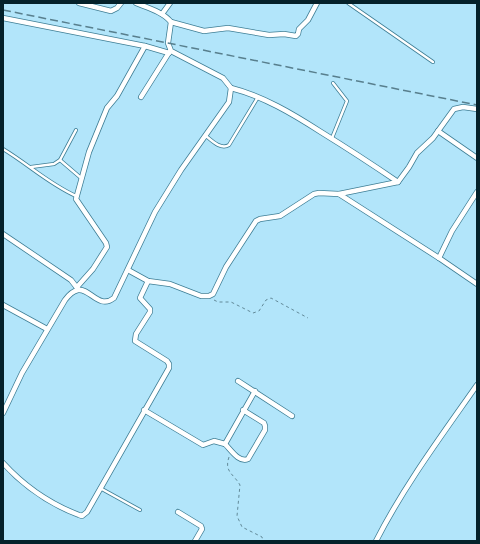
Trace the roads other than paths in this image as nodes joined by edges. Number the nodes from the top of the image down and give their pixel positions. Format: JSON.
{"nodes":[{"id":1,"x":79,"y":3,"type":"edge"},
{"id":2,"x":121,"y":3,"type":"edge"},
{"id":3,"x":136,"y":3,"type":"edge"},
{"id":4,"x":170,"y":3,"type":"edge"},
{"id":5,"x":317,"y":3,"type":"edge"},
{"id":6,"x":348,"y":3,"type":"edge"},
{"id":7,"x":162,"y":14,"type":"junction"},
{"id":8,"x":3,"y":18,"type":"edge"},
{"id":9,"x":171,"y":22,"type":"junction"},
{"id":10,"x":145,"y":46,"type":"junction"},
{"id":11,"x":170,"y":52,"type":"junction"},
{"id":12,"x":433,"y":62,"type":"dead end"},
{"id":13,"x":333,"y":83,"type":"dead end"},
{"id":14,"x":231,"y":88,"type":"junction"},
{"id":15,"x":141,"y":97,"type":"dead end"},
{"id":16,"x":258,"y":97,"type":"junction"},
{"id":17,"x":477,"y":110,"type":"edge"},
{"id":18,"x":76,"y":130,"type":"dead end"},
{"id":19,"x":438,"y":131,"type":"junction"},
{"id":20,"x":206,"y":136,"type":"junction"},
{"id":21,"x":332,"y":139,"type":"junction"},
{"id":22,"x":3,"y":149,"type":"edge"},
{"id":23,"x":477,"y":158,"type":"edge"},
{"id":24,"x":60,"y":160,"type":"junction"},
{"id":25,"x":31,"y":167,"type":"junction"},
{"id":26,"x":81,"y":178,"type":"junction"},
{"id":27,"x":398,"y":182,"type":"junction"},
{"id":28,"x":477,"y":192,"type":"edge"},
{"id":29,"x":339,"y":194,"type":"junction"},
{"id":30,"x":76,"y":196,"type":"junction"},
{"id":31,"x":3,"y":234,"type":"edge"},
{"id":32,"x":440,"y":258,"type":"junction"},
{"id":33,"x":128,"y":270,"type":"junction"},
{"id":34,"x":148,"y":281,"type":"junction"},
{"id":35,"x":477,"y":284,"type":"edge"},
{"id":36,"x":78,"y":289,"type":"junction"},
{"id":37,"x":3,"y":305,"type":"edge"},
{"id":38,"x":47,"y":330,"type":"junction"},
{"id":39,"x":238,"y":381,"type":"dead end"},
{"id":40,"x":477,"y":385,"type":"edge"},
{"id":41,"x":255,"y":391,"type":"junction"},
{"id":42,"x":144,"y":410,"type":"junction"},
{"id":43,"x":244,"y":410,"type":"junction"},
{"id":44,"x":3,"y":413,"type":"edge"},
{"id":45,"x":292,"y":416,"type":"dead end"},
{"id":46,"x":225,"y":444,"type":"junction"},
{"id":47,"x":3,"y":463,"type":"edge"},
{"id":48,"x":100,"y":488,"type":"junction"},
{"id":49,"x":140,"y":510,"type":"dead end"},
{"id":50,"x":178,"y":512,"type":"dead end"},
{"id":51,"x":195,"y":541,"type":"edge"},
{"id":52,"x":376,"y":541,"type":"edge"}],
"edges":[{"from":1,"to":2,"type":"street"},
{"from":3,"to":7,"type":"street"},
{"from":4,"to":7,"type":"street"},
{"from":5,"to":9,"type":"street"},
{"from":6,"to":12,"type":"lane"},
{"from":7,"to":9,"type":"street"},
{"from":8,"to":10,"type":"street"},
{"from":9,"to":11,"type":"street"},
{"from":10,"to":11,"type":"street"},
{"from":10,"to":26,"type":"street"},
{"from":11,"to":14,"type":"street"},
{"from":11,"to":15,"type":"street"},
{"from":13,"to":21,"type":"lane"},
{"from":14,"to":16,"type":"street"},
{"from":14,"to":20,"type":"street"},
{"from":16,"to":20,"type":"lane"},
{"from":16,"to":21,"type":"street"},
{"from":17,"to":19,"type":"street"},
{"from":18,"to":24,"type":"lane"},
{"from":19,"to":23,"type":"street"},
{"from":19,"to":27,"type":"street"},
{"from":20,"to":33,"type":"street"},
{"from":21,"to":27,"type":"street"},
{"from":22,"to":25,"type":"lane"},
{"from":24,"to":25,"type":"lane"},
{"from":24,"to":26,"type":"lane"},
{"from":25,"to":30,"type":"lane"},
{"from":26,"to":30,"type":"street"},
{"from":27,"to":29,"type":"street"},
{"from":28,"to":32,"type":"street"},
{"from":29,"to":32,"type":"street"},
{"from":29,"to":34,"type":"street"},
{"from":30,"to":36,"type":"street"},
{"from":31,"to":36,"type":"street"},
{"from":32,"to":35,"type":"street"},
{"from":33,"to":34,"type":"street"},
{"from":33,"to":36,"type":"street"},
{"from":34,"to":42,"type":"street"},
{"from":36,"to":38,"type":"street"},
{"from":37,"to":38,"type":"street"},
{"from":38,"to":44,"type":"street"},
{"from":39,"to":41,"type":"street"},
{"from":40,"to":52,"type":"street"},
{"from":41,"to":43,"type":"street"},
{"from":41,"to":45,"type":"street"},
{"from":42,"to":46,"type":"street"},
{"from":42,"to":48,"type":"street"},
{"from":43,"to":46,"type":"street"},
{"from":43,"to":46,"type":"street"},
{"from":47,"to":48,"type":"street"},
{"from":48,"to":49,"type":"lane"},
{"from":50,"to":51,"type":"street"}]}
